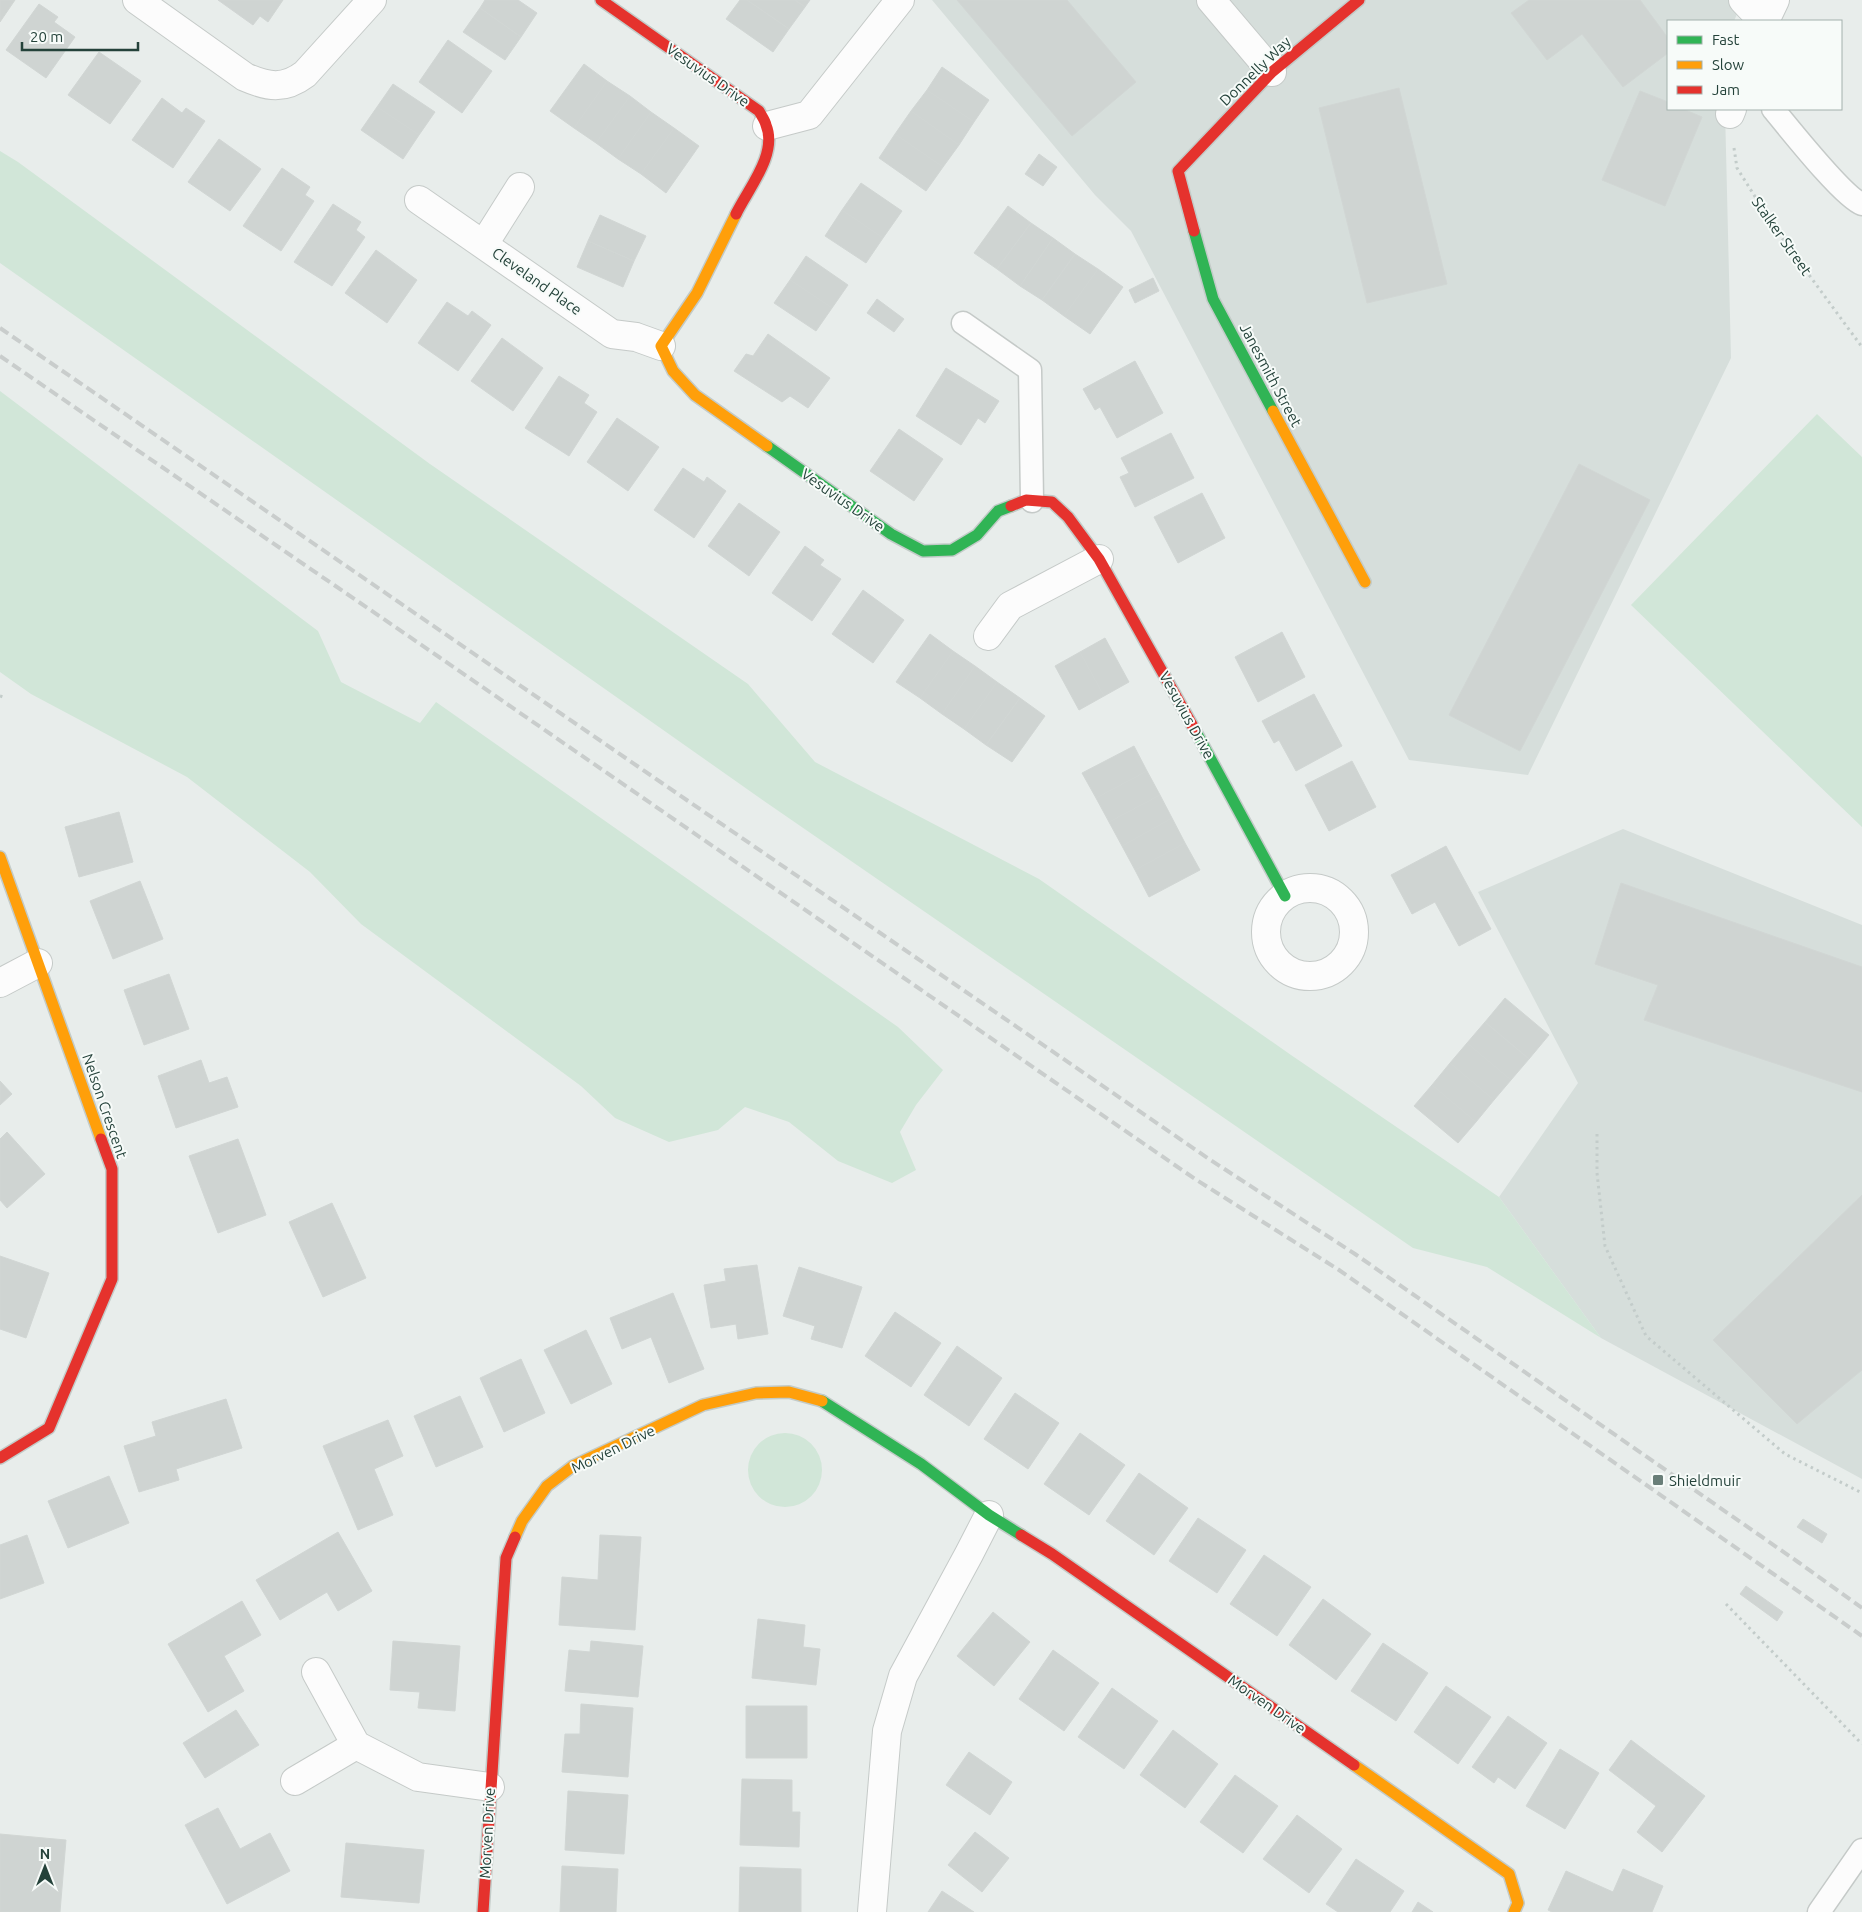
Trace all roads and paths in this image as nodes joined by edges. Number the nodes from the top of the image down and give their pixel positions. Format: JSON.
{"nodes":[{"id":1,"x":137,"y":0,"type":"edge"},
{"id":2,"x":372,"y":0,"type":"edge"},
{"id":3,"x":601,"y":0,"type":"edge"},
{"id":4,"x":900,"y":0,"type":"edge"},
{"id":5,"x":1211,"y":0,"type":"edge"},
{"id":6,"x":1359,"y":0,"type":"edge"},
{"id":7,"x":1743,"y":0,"type":"edge"},
{"id":8,"x":1775,"y":0,"type":"edge"},
{"id":9,"x":1763,"y":20,"type":"edge"},
{"id":10,"x":1765,"y":20,"type":"edge"},
{"id":11,"x":1272,"y":72,"type":"junction"},
{"id":12,"x":1774,"y":110,"type":"edge"},
{"id":13,"x":1731,"y":111,"type":"edge"},
{"id":14,"x":767,"y":126,"type":"junction"},
{"id":15,"x":1178,"y":171,"type":"joint"},
{"id":16,"x":520,"y":187,"type":"dead end"},
{"id":17,"x":419,"y":200,"type":"dead end"},
{"id":18,"x":1862,"y":204,"type":"edge"},
{"id":19,"x":484,"y":244,"type":"junction"},
{"id":20,"x":963,"y":323,"type":"dead end"},
{"id":21,"x":661,"y":346,"type":"junction"},
{"id":22,"x":1862,"y":347,"type":"edge"},
{"id":23,"x":1032,"y":501,"type":"junction"},
{"id":24,"x":1099,"y":559,"type":"junction"},
{"id":25,"x":1365,"y":582,"type":"dead end"},
{"id":26,"x":988,"y":636,"type":"dead end"},
{"id":27,"x":0,"y":857,"type":"edge"},
{"id":28,"x":1286,"y":896,"type":"dead end"},
{"id":29,"x":38,"y":963,"type":"junction"},
{"id":30,"x":0,"y":983,"type":"edge"},
{"id":31,"x":1597,"y":1134,"type":"dead end"},
{"id":32,"x":0,"y":1458,"type":"edge"},
{"id":33,"x":1862,"y":1493,"type":"edge"},
{"id":34,"x":988,"y":1515,"type":"junction"},
{"id":35,"x":1726,"y":1604,"type":"dead end"},
{"id":36,"x":316,"y":1672,"type":"dead end"},
{"id":37,"x":1862,"y":1744,"type":"edge"},
{"id":38,"x":356,"y":1745,"type":"junction"},
{"id":39,"x":295,"y":1781,"type":"dead end"},
{"id":40,"x":490,"y":1787,"type":"junction"},
{"id":41,"x":1862,"y":1850,"type":"edge"},
{"id":42,"x":483,"y":1912,"type":"edge"},
{"id":43,"x":872,"y":1912,"type":"edge"},
{"id":44,"x":1514,"y":1912,"type":"edge"},
{"id":45,"x":1819,"y":1912,"type":"edge"}],
"edges":[{"from":1,"to":2,"type":"street"},
{"from":3,"to":14,"type":"street","name":"Vesuvius Drive"},
{"from":4,"to":14,"type":"street"},
{"from":5,"to":11,"type":"street"},
{"from":6,"to":11,"type":"street","name":"Donnelly Way"},
{"from":7,"to":9,"type":"street"},
{"from":8,"to":10,"type":"street"},
{"from":11,"to":15,"type":"street","name":"Donnelly Way"},
{"from":12,"to":18,"type":"lane"},
{"from":13,"to":22,"type":"path","name":"Stalker Street"},
{"from":14,"to":21,"type":"street"},
{"from":15,"to":25,"type":"street","name":"Janesmith Street"},
{"from":16,"to":19,"type":"street"},
{"from":17,"to":19,"type":"street","name":"Cleveland Place"},
{"from":19,"to":21,"type":"street","name":"Cleveland Place"},
{"from":20,"to":23,"type":"lane"},
{"from":21,"to":23,"type":"street","name":"Vesuvius Drive"},
{"from":23,"to":24,"type":"street","name":"Vesuvius Drive"},
{"from":24,"to":26,"type":"street"},
{"from":24,"to":28,"type":"street","name":"Vesuvius Drive"},
{"from":27,"to":29,"type":"street","name":"Nelson Crescent"},
{"from":29,"to":30,"type":"street"},
{"from":29,"to":32,"type":"street","name":"Nelson Crescent"},
{"from":31,"to":33,"type":"path"},
{"from":34,"to":40,"type":"street","name":"Morven Drive"},
{"from":34,"to":43,"type":"street"},
{"from":34,"to":44,"type":"street","name":"Morven Drive"},
{"from":35,"to":37,"type":"path"},
{"from":36,"to":38,"type":"street"},
{"from":38,"to":39,"type":"street"},
{"from":38,"to":40,"type":"street"},
{"from":40,"to":42,"type":"street","name":"Morven Drive"},
{"from":41,"to":45,"type":"lane"}]}
